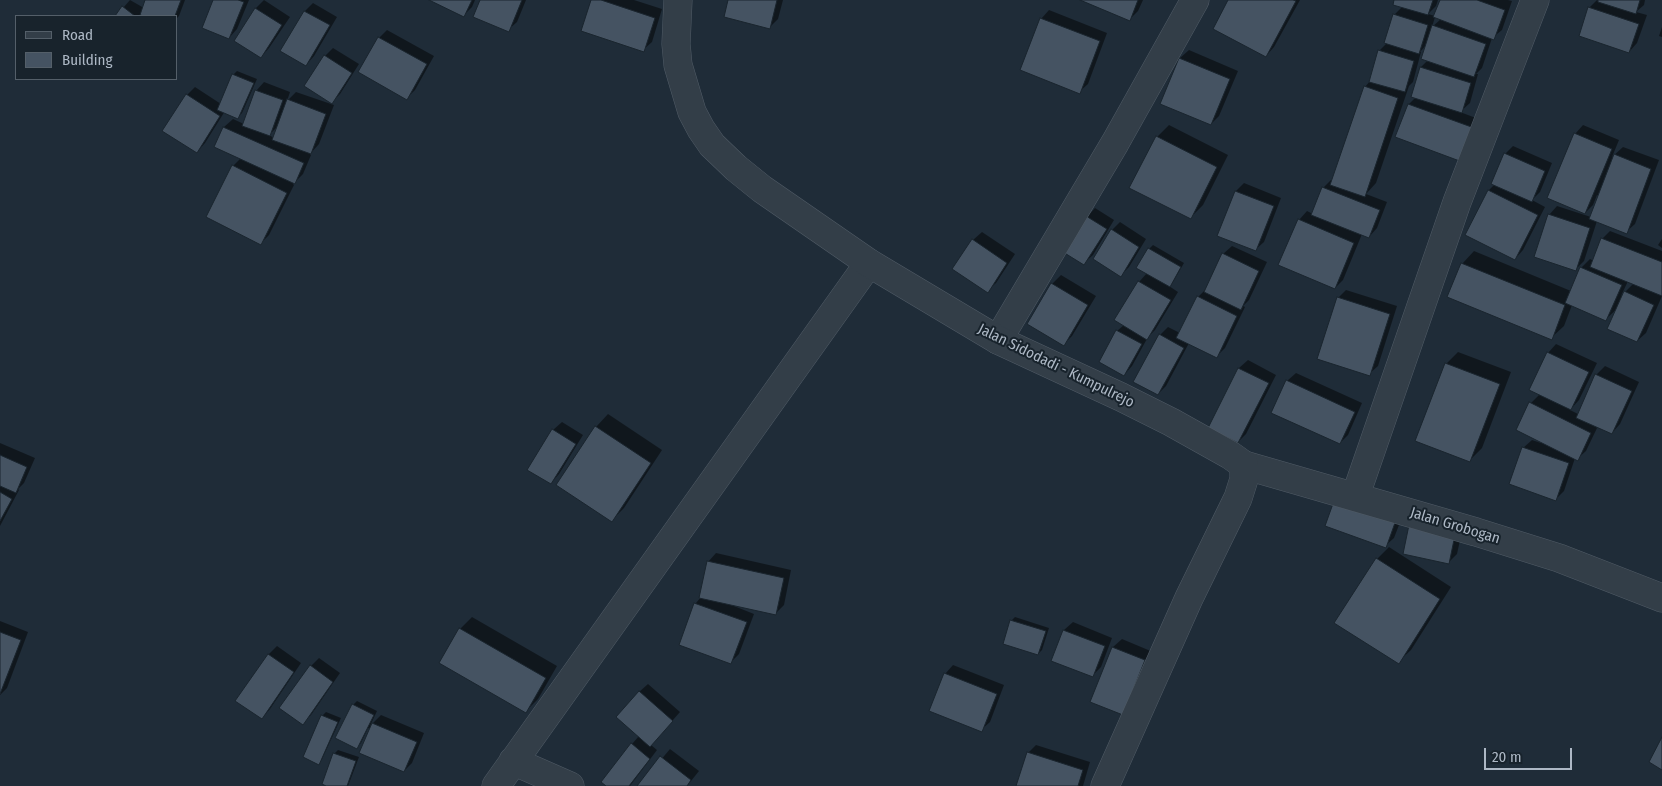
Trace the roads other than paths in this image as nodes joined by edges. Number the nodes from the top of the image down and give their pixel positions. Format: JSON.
{"nodes":[{"id":1,"x":678,"y":0,"type":"edge"},
{"id":2,"x":1195,"y":0,"type":"edge"},
{"id":3,"x":1536,"y":0,"type":"edge"},
{"id":4,"x":869,"y":264,"type":"junction"},
{"id":5,"x":998,"y":340,"type":"junction"},
{"id":6,"x":1244,"y":465,"type":"junction"},
{"id":7,"x":1355,"y":497,"type":"junction"},
{"id":8,"x":1662,"y":598,"type":"edge"},
{"id":9,"x":513,"y":762,"type":"junction"},
{"id":10,"x":496,"y":786,"type":"edge"},
{"id":11,"x":570,"y":786,"type":"edge"},
{"id":12,"x":1104,"y":786,"type":"edge"}],
"edges":[{"from":1,"to":4,"type":"street","name":"Jalan Sidodadi - Kumpulrejo"},
{"from":2,"to":5,"type":"street"},
{"from":3,"to":7,"type":"street"},
{"from":4,"to":5,"type":"street","name":"Jalan Sidodadi - Kumpulrejo"},
{"from":4,"to":9,"type":"street"},
{"from":5,"to":6,"type":"street","name":"Jalan Sidodadi - Kumpulrejo"},
{"from":6,"to":7,"type":"street","name":"Jalan Grobogan"},
{"from":6,"to":12,"type":"street"},
{"from":7,"to":8,"type":"street","name":"Jalan Grobogan"},
{"from":9,"to":10,"type":"street"},
{"from":9,"to":11,"type":"street"}]}
